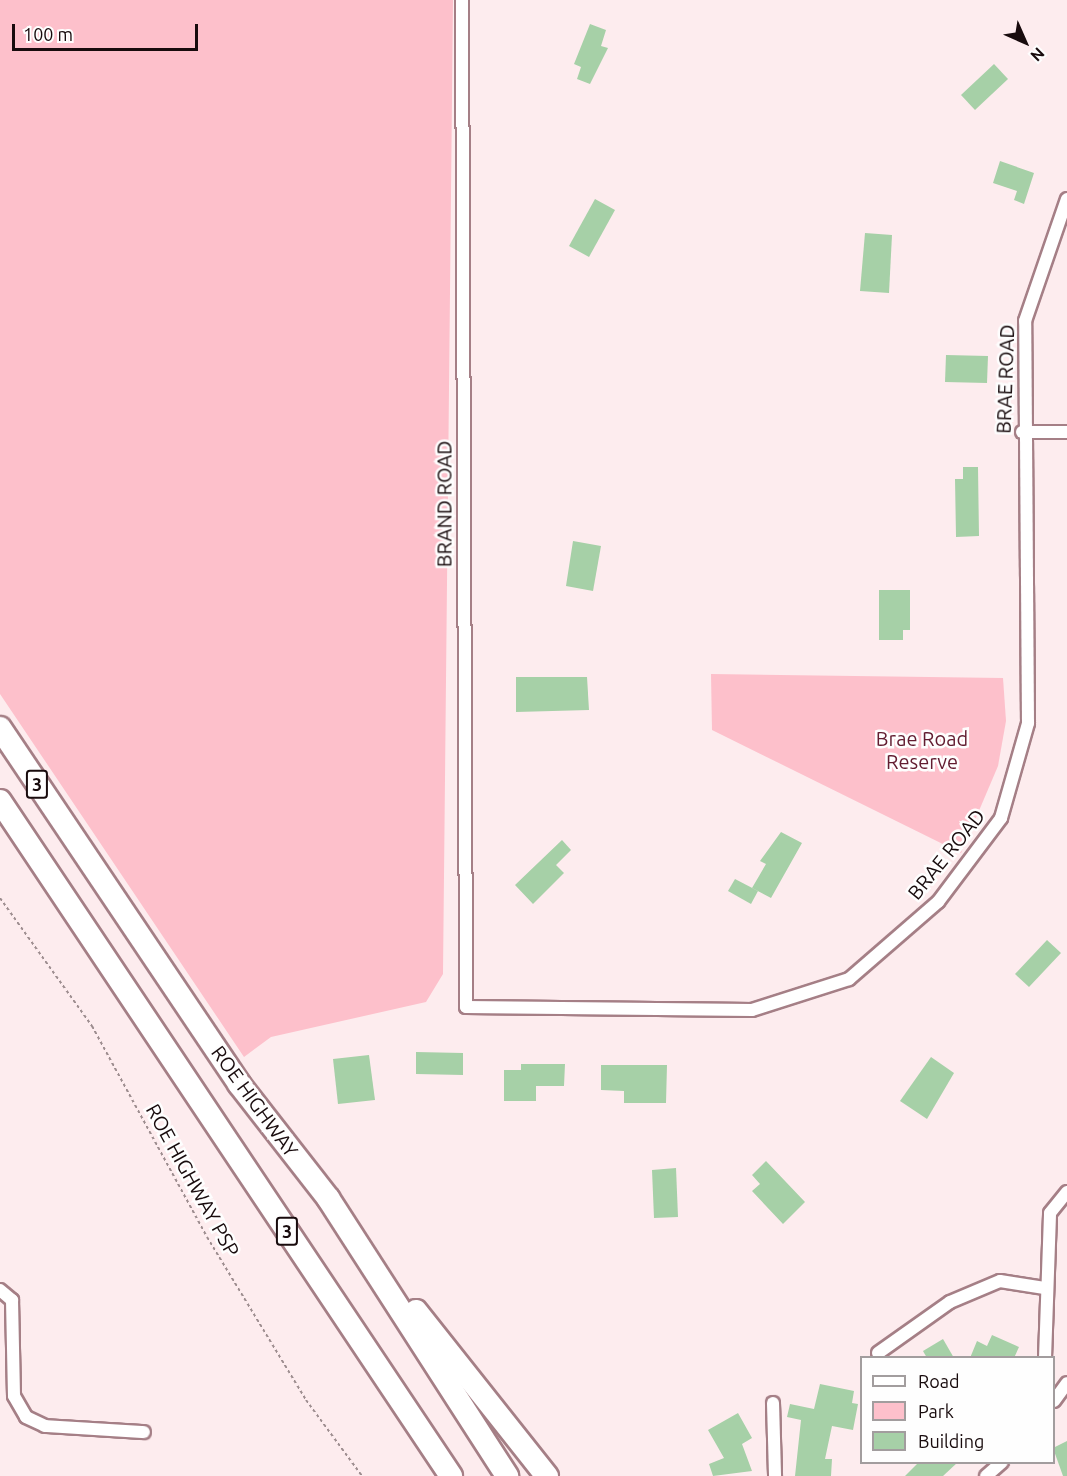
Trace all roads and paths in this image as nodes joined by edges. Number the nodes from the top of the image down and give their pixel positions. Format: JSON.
{"nodes":[{"id":1,"x":462,"y":0,"type":"edge"},
{"id":2,"x":1067,"y":199,"type":"edge"},
{"id":3,"x":1022,"y":432,"type":"junction"},
{"id":4,"x":1067,"y":432,"type":"edge"},
{"id":5,"x":0,"y":728,"type":"edge"},
{"id":6,"x":0,"y":801,"type":"edge"},
{"id":7,"x":0,"y":898,"type":"edge"},
{"id":8,"x":466,"y":1007,"type":"joint"},
{"id":9,"x":1067,"y":1192,"type":"edge"},
{"id":10,"x":328,"y":1198,"type":"junction"},
{"id":11,"x":1044,"y":1287,"type":"junction"},
{"id":12,"x":0,"y":1290,"type":"edge"},
{"id":13,"x":878,"y":1353,"type":"dead end"},
{"id":14,"x":1045,"y":1356,"type":"edge"},
{"id":15,"x":385,"y":1378,"type":"junction"},
{"id":16,"x":1067,"y":1383,"type":"edge"},
{"id":17,"x":1055,"y":1394,"type":"edge"},
{"id":18,"x":773,"y":1403,"type":"dead end"},
{"id":19,"x":144,"y":1432,"type":"dead end"},
{"id":20,"x":1000,"y":1464,"type":"edge"},
{"id":21,"x":362,"y":1476,"type":"edge"},
{"id":22,"x":436,"y":1476,"type":"edge"},
{"id":23,"x":451,"y":1476,"type":"edge"},
{"id":24,"x":507,"y":1476,"type":"edge"},
{"id":25,"x":548,"y":1476,"type":"edge"},
{"id":26,"x":775,"y":1476,"type":"edge"},
{"id":27,"x":986,"y":1476,"type":"edge"}],
"edges":[{"from":1,"to":8,"type":"street","name":"BRAND ROAD"},
{"from":2,"to":3,"type":"street","name":"BRAE ROAD"},
{"from":3,"to":4,"type":"street"},
{"from":3,"to":8,"type":"street","name":"BRAE ROAD"},
{"from":5,"to":10,"type":"highway","name":"ROE HIGHWAY","number":"3"},
{"from":6,"to":15,"type":"highway","number":"3"},
{"from":7,"to":21,"type":"path","name":"ROE HIGHWAY PSP"},
{"from":9,"to":11,"type":"street"},
{"from":10,"to":24,"type":"highway","name":"ROE HIGHWAY","number":"3"},
{"from":10,"to":25,"type":"highway"},
{"from":11,"to":13,"type":"street"},
{"from":11,"to":14,"type":"street"},
{"from":12,"to":19,"type":"street"},
{"from":15,"to":22,"type":"highway"},
{"from":15,"to":23,"type":"highway","number":"3"},
{"from":16,"to":17,"type":"street"},
{"from":18,"to":26,"type":"street"},
{"from":20,"to":27,"type":"street"}]}
